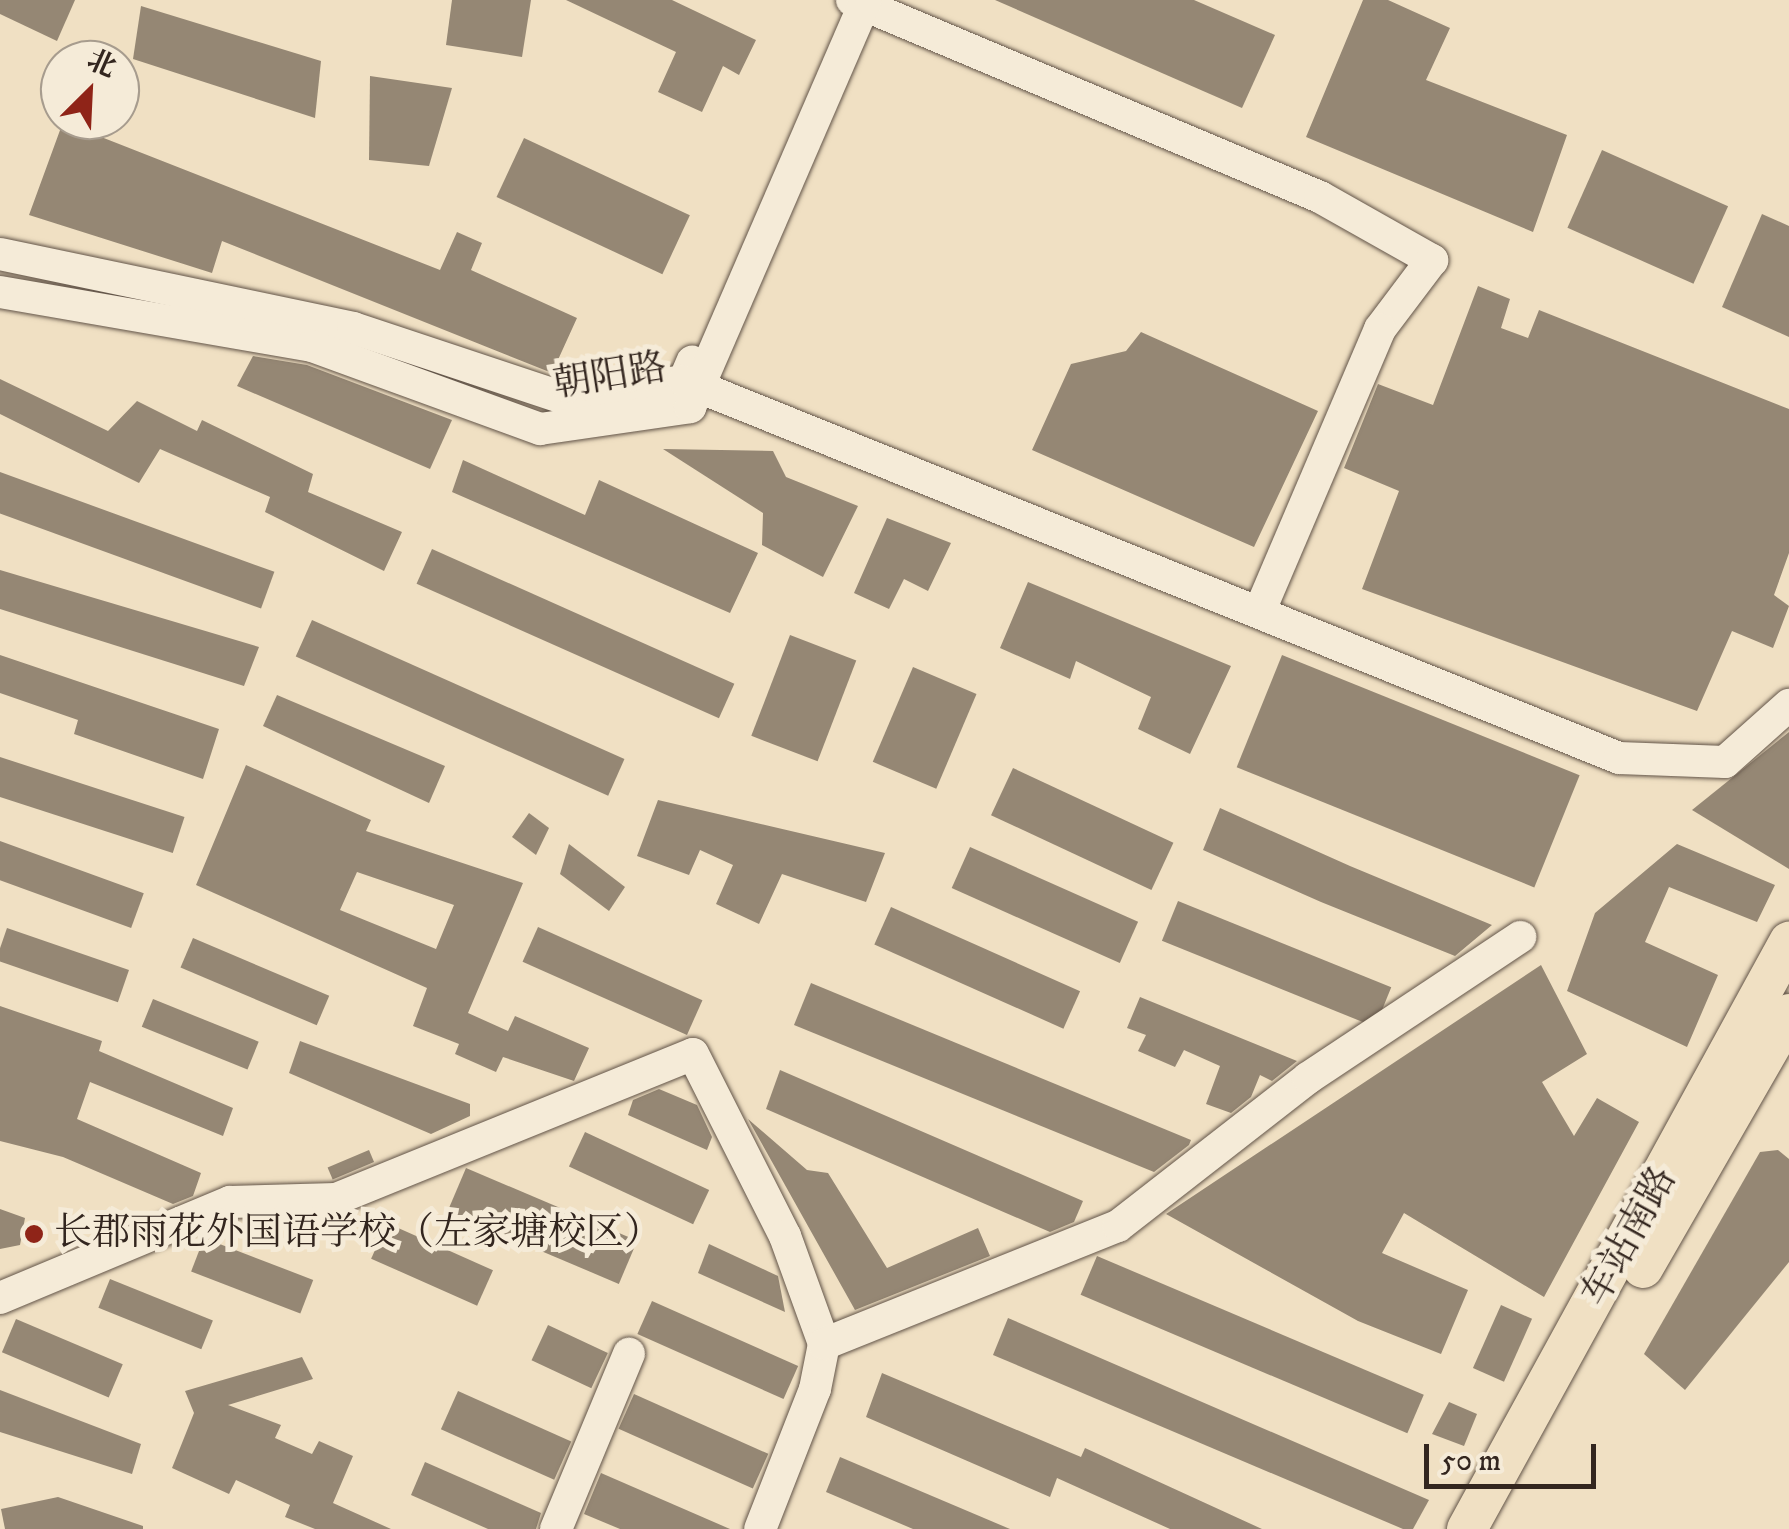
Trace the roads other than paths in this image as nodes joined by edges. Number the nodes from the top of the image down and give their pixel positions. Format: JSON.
{"nodes":[{"id":1,"x":857,"y":1,"type":"edge"},
{"id":2,"x":0,"y":254,"type":"edge"},
{"id":3,"x":0,"y":292,"type":"edge"},
{"id":4,"x":692,"y":384,"type":"junction"},
{"id":5,"x":1259,"y":612,"type":"junction"},
{"id":6,"x":1789,"y":704,"type":"edge"},
{"id":7,"x":1520,"y":937,"type":"dead end"},
{"id":8,"x":1789,"y":942,"type":"edge"},
{"id":9,"x":1789,"y":1014,"type":"edge"},
{"id":10,"x":0,"y":1298,"type":"edge"},
{"id":11,"x":824,"y":1344,"type":"junction"},
{"id":12,"x":630,"y":1354,"type":"dead end"},
{"id":13,"x":556,"y":1529,"type":"edge"},
{"id":14,"x":760,"y":1529,"type":"edge"},
{"id":15,"x":1467,"y":1529,"type":"edge"},
{"id":16,"x":1487,"y":1529,"type":"edge"}],
"edges":[{"from":1,"to":4,"type":"street","name":"朝阳路"},
{"from":1,"to":5,"type":"street"},
{"from":2,"to":4,"type":"street","name":"朝阳路"},
{"from":3,"to":4,"type":"street","name":"朝阳路"},
{"from":4,"to":5,"type":"street"},
{"from":5,"to":6,"type":"street"},
{"from":7,"to":11,"type":"street"},
{"from":8,"to":15,"type":"main road","name":"车站南路"},
{"from":9,"to":16,"type":"main road","name":"车站南路"},
{"from":10,"to":11,"type":"street"},
{"from":11,"to":14,"type":"street"},
{"from":12,"to":13,"type":"street"}]}
